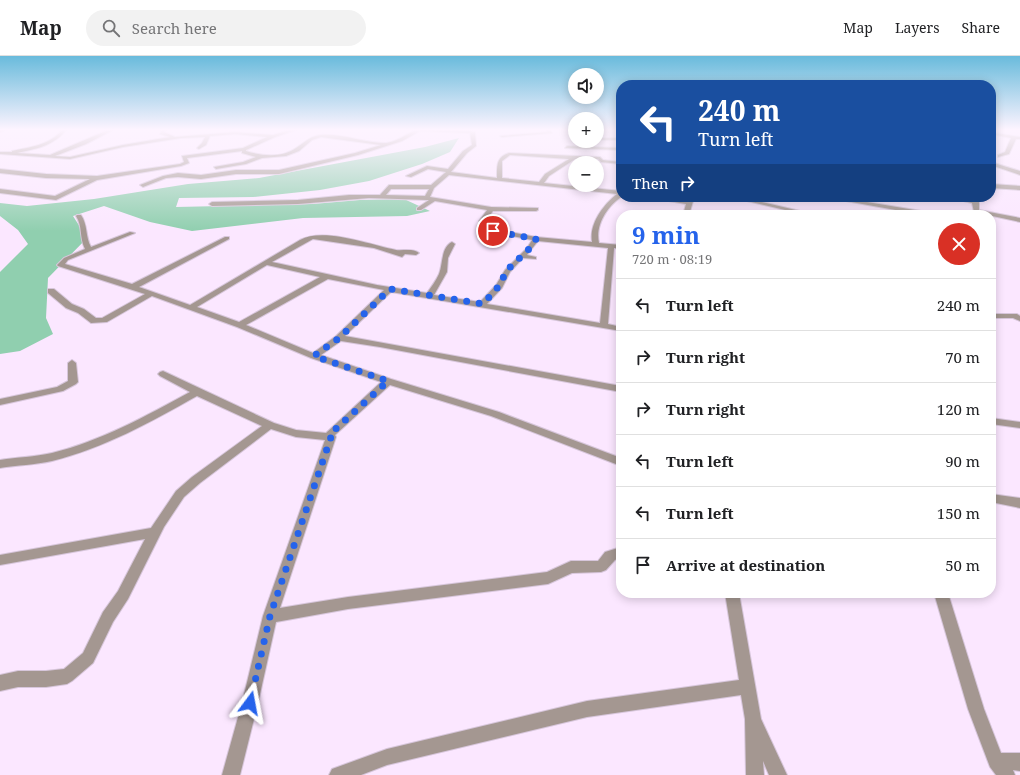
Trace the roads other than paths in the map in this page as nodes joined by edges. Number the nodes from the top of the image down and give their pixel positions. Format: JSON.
{"nodes":[{"id":1,"x":185,"y":164,"type":"edge"},
{"id":2,"x":241,"y":164,"type":"edge"},
{"id":3,"x":315,"y":164,"type":"edge"},
{"id":4,"x":456,"y":164,"type":"edge"},
{"id":5,"x":500,"y":164,"type":"edge"},
{"id":6,"x":566,"y":164,"type":"edge"},
{"id":7,"x":996,"y":165,"type":"edge"},
{"id":8,"x":216,"y":168,"type":"dead end"},
{"id":9,"x":0,"y":171,"type":"edge"},
{"id":10,"x":449,"y":172,"type":"junction"},
{"id":11,"x":1020,"y":173,"type":"edge"},
{"id":12,"x":409,"y":176,"type":"dead end"},
{"id":13,"x":97,"y":178,"type":"junction"},
{"id":14,"x":499,"y":180,"type":"junction"},
{"id":15,"x":540,"y":184,"type":"junction"},
{"id":16,"x":143,"y":185,"type":"dead end"},
{"id":17,"x":996,"y":186,"type":"edge"},
{"id":18,"x":432,"y":187,"type":"junction"},
{"id":19,"x":1020,"y":188,"type":"edge"},
{"id":20,"x":0,"y":192,"type":"edge"},
{"id":21,"x":616,"y":192,"type":"edge"},
{"id":22,"x":381,"y":197,"type":"junction"},
{"id":23,"x":427,"y":198,"type":"junction"},
{"id":24,"x":616,"y":198,"type":"edge"},
{"id":25,"x":433,"y":200,"type":"junction"},
{"id":26,"x":756,"y":202,"type":"edge"},
{"id":27,"x":856,"y":202,"type":"edge"},
{"id":28,"x":212,"y":204,"type":"dead end"},
{"id":29,"x":419,"y":209,"type":"dead end"},
{"id":30,"x":536,"y":209,"type":"dead end"},
{"id":31,"x":491,"y":210,"type":"junction"},
{"id":32,"x":792,"y":210,"type":"edge"},
{"id":33,"x":904,"y":210,"type":"edge"},
{"id":34,"x":996,"y":215,"type":"edge"},
{"id":35,"x":79,"y":216,"type":"dead end"},
{"id":36,"x":1020,"y":220,"type":"edge"},
{"id":37,"x":132,"y":234,"type":"dead end"},
{"id":38,"x":227,"y":238,"type":"dead end"},
{"id":39,"x":536,"y":239,"type":"junction"},
{"id":40,"x":452,"y":244,"type":"dead end"},
{"id":41,"x":596,"y":245,"type":"junction"},
{"id":42,"x":611,"y":246,"type":"junction"},
{"id":43,"x":616,"y":246,"type":"edge"},
{"id":44,"x":89,"y":250,"type":"junction"},
{"id":45,"x":416,"y":253,"type":"dead end"},
{"id":46,"x":521,"y":256,"type":"junction"},
{"id":47,"x":534,"y":258,"type":"dead end"},
{"id":48,"x":266,"y":263,"type":"junction"},
{"id":49,"x":327,"y":276,"type":"junction"},
{"id":50,"x":133,"y":287,"type":"junction"},
{"id":51,"x":390,"y":289,"type":"junction"},
{"id":52,"x":51,"y":291,"type":"dead end"},
{"id":53,"x":151,"y":294,"type":"junction"},
{"id":54,"x":430,"y":295,"type":"junction"},
{"id":55,"x":483,"y":304,"type":"junction"},
{"id":56,"x":190,"y":308,"type":"junction"},
{"id":57,"x":996,"y":316,"type":"edge"},
{"id":58,"x":1017,"y":318,"type":"edge"},
{"id":59,"x":1020,"y":324,"type":"edge"},
{"id":60,"x":240,"y":325,"type":"junction"},
{"id":61,"x":604,"y":326,"type":"junction"},
{"id":62,"x":616,"y":328,"type":"edge"},
{"id":63,"x":339,"y":338,"type":"junction"},
{"id":64,"x":314,"y":356,"type":"junction"},
{"id":65,"x":72,"y":363,"type":"dead end"},
{"id":66,"x":163,"y":374,"type":"dead end"},
{"id":67,"x":388,"y":381,"type":"junction"},
{"id":68,"x":616,"y":388,"type":"edge"},
{"id":69,"x":197,"y":392,"type":"junction"},
{"id":70,"x":0,"y":402,"type":"edge"},
{"id":71,"x":996,"y":422,"type":"edge"},
{"id":72,"x":270,"y":425,"type":"junction"},
{"id":73,"x":1020,"y":425,"type":"edge"},
{"id":74,"x":331,"y":437,"type":"junction"},
{"id":75,"x":616,"y":460,"type":"edge"},
{"id":76,"x":0,"y":464,"type":"edge"},
{"id":77,"x":996,"y":499,"type":"edge"},
{"id":78,"x":1020,"y":503,"type":"edge"},
{"id":79,"x":155,"y":532,"type":"junction"},
{"id":80,"x":616,"y":554,"type":"edge"},
{"id":81,"x":0,"y":560,"type":"edge"},
{"id":82,"x":733,"y":598,"type":"edge"},
{"id":83,"x":942,"y":598,"type":"edge"},
{"id":84,"x":270,"y":616,"type":"junction"},
{"id":85,"x":0,"y":683,"type":"edge"},
{"id":86,"x":746,"y":686,"type":"junction"},
{"id":87,"x":753,"y":719,"type":"junction"},
{"id":88,"x":996,"y":761,"type":"junction"},
{"id":89,"x":1020,"y":762,"type":"edge"},
{"id":90,"x":231,"y":775,"type":"edge"},
{"id":91,"x":338,"y":775,"type":"edge"},
{"id":92,"x":755,"y":775,"type":"edge"},
{"id":93,"x":778,"y":775,"type":"edge"},
{"id":94,"x":1006,"y":775,"type":"edge"}],
"edges":[{"from":1,"to":13,"type":"street"},
{"from":2,"to":8,"type":"street"},
{"from":3,"to":16,"type":"street"},
{"from":4,"to":10,"type":"street"},
{"from":5,"to":14,"type":"street"},
{"from":6,"to":15,"type":"street"},
{"from":7,"to":11,"type":"street"},
{"from":9,"to":13,"type":"street"},
{"from":10,"to":12,"type":"street"},
{"from":10,"to":14,"type":"street"},
{"from":10,"to":18,"type":"street"},
{"from":13,"to":20,"type":"street"},
{"from":14,"to":15,"type":"street"},
{"from":15,"to":21,"type":"street"},
{"from":17,"to":19,"type":"street"},
{"from":18,"to":22,"type":"street"},
{"from":18,"to":23,"type":"street"},
{"from":22,"to":23,"type":"street"},
{"from":22,"to":28,"type":"street"},
{"from":23,"to":25,"type":"street"},
{"from":24,"to":41,"type":"street"},
{"from":25,"to":29,"type":"street"},
{"from":25,"to":31,"type":"street"},
{"from":26,"to":32,"type":"street"},
{"from":27,"to":33,"type":"street"},
{"from":30,"to":31,"type":"street"},
{"from":31,"to":39,"type":"street"},
{"from":34,"to":36,"type":"street"},
{"from":35,"to":44,"type":"street"},
{"from":37,"to":44,"type":"street"},
{"from":38,"to":50,"type":"street"},
{"from":39,"to":41,"type":"street"},
{"from":39,"to":46,"type":"street"},
{"from":40,"to":54,"type":"street"},
{"from":41,"to":42,"type":"street"},
{"from":42,"to":43,"type":"street"},
{"from":42,"to":61,"type":"street"},
{"from":44,"to":50,"type":"street"},
{"from":45,"to":48,"type":"street"},
{"from":46,"to":47,"type":"street"},
{"from":46,"to":55,"type":"street"},
{"from":48,"to":49,"type":"street"},
{"from":48,"to":56,"type":"street"},
{"from":49,"to":51,"type":"street"},
{"from":49,"to":60,"type":"street"},
{"from":50,"to":53,"type":"street"},
{"from":51,"to":54,"type":"street"},
{"from":51,"to":63,"type":"street"},
{"from":52,"to":53,"type":"street"},
{"from":53,"to":56,"type":"street"},
{"from":54,"to":55,"type":"street"},
{"from":55,"to":61,"type":"street"},
{"from":56,"to":60,"type":"street"},
{"from":57,"to":58,"type":"street"},
{"from":58,"to":59,"type":"street"},
{"from":60,"to":64,"type":"street"},
{"from":61,"to":62,"type":"street"},
{"from":63,"to":64,"type":"street"},
{"from":63,"to":68,"type":"street"},
{"from":64,"to":67,"type":"street"},
{"from":65,"to":70,"type":"street"},
{"from":66,"to":69,"type":"street"},
{"from":67,"to":74,"type":"street"},
{"from":67,"to":75,"type":"street"},
{"from":69,"to":72,"type":"street"},
{"from":69,"to":76,"type":"street"},
{"from":71,"to":73,"type":"street"},
{"from":72,"to":74,"type":"street"},
{"from":72,"to":79,"type":"street"},
{"from":74,"to":84,"type":"street"},
{"from":77,"to":78,"type":"street"},
{"from":79,"to":81,"type":"street"},
{"from":79,"to":85,"type":"street"},
{"from":80,"to":84,"type":"street"},
{"from":82,"to":86,"type":"street"},
{"from":83,"to":88,"type":"street"},
{"from":84,"to":90,"type":"street"},
{"from":86,"to":87,"type":"street"},
{"from":86,"to":91,"type":"street"},
{"from":87,"to":92,"type":"street"},
{"from":87,"to":93,"type":"street"},
{"from":88,"to":89,"type":"street"},
{"from":88,"to":94,"type":"street"}]}
